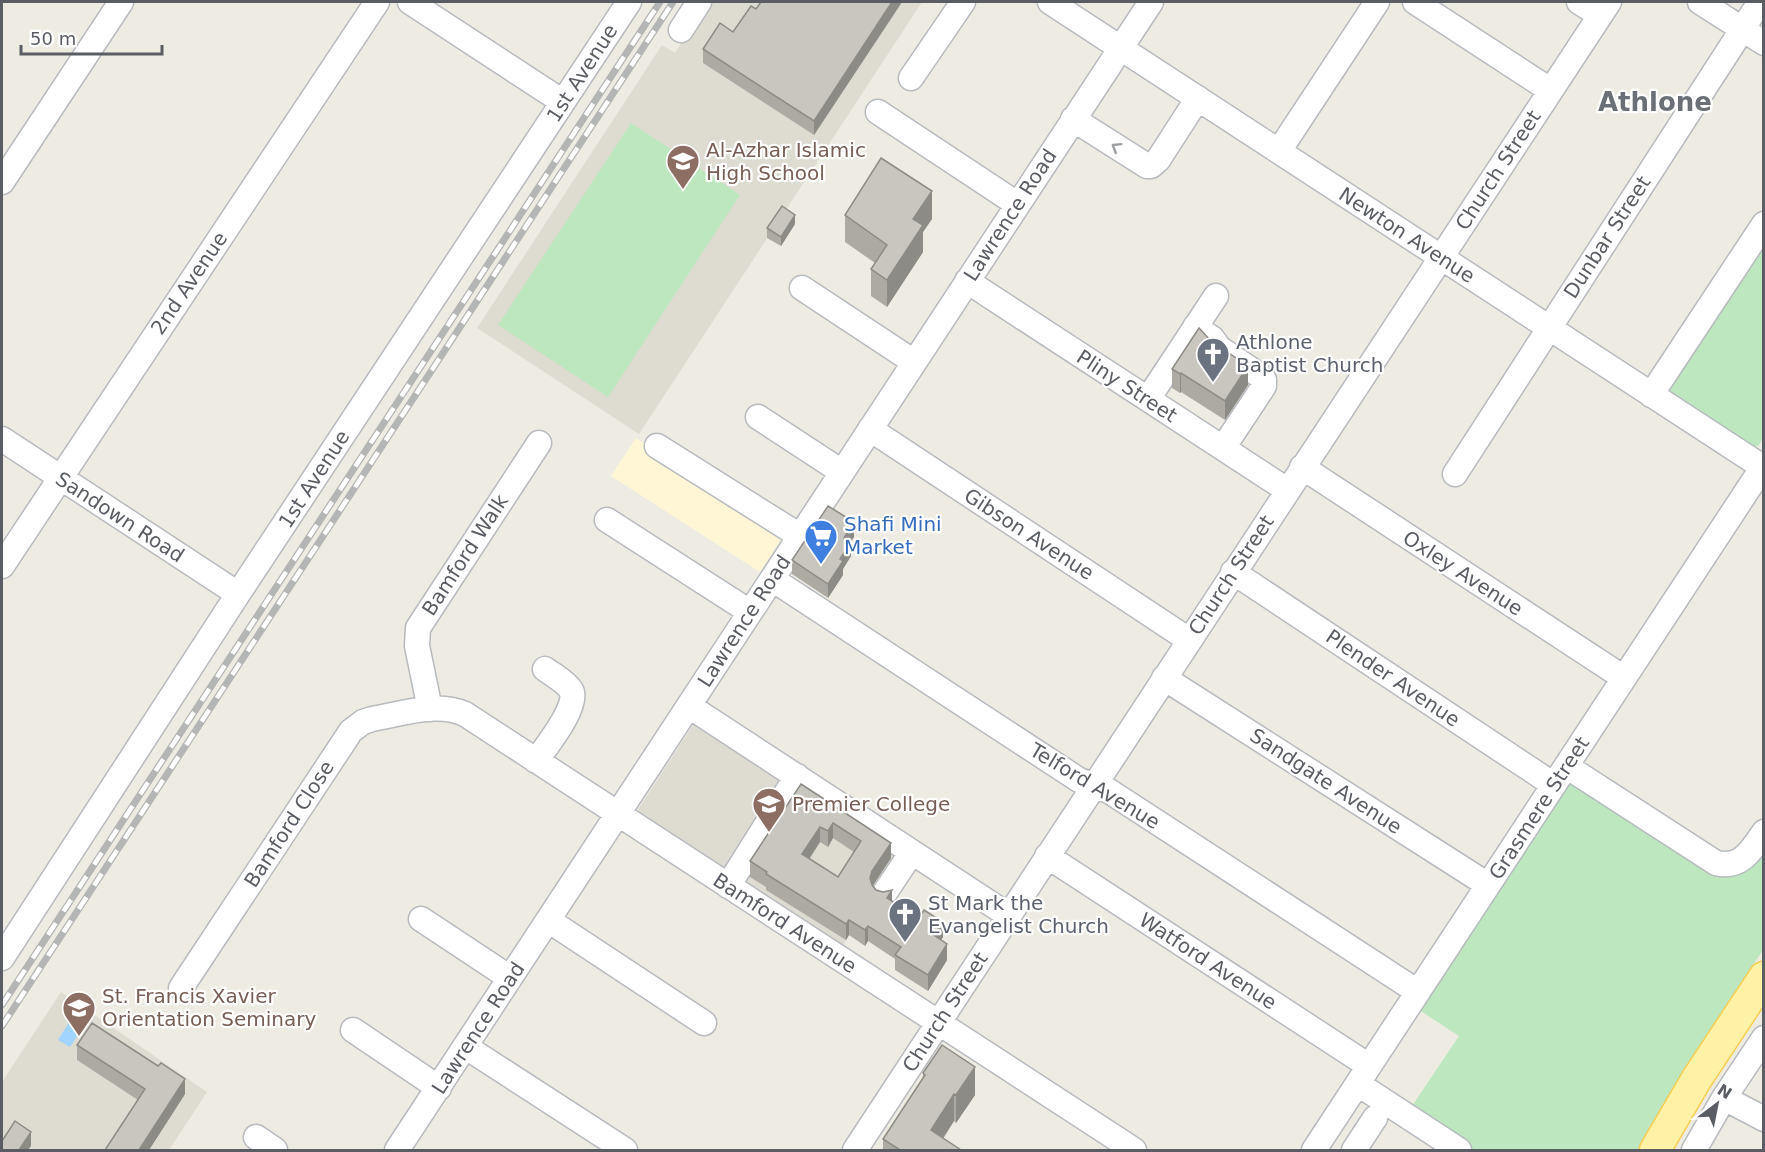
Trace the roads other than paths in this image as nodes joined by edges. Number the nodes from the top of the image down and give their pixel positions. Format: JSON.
{"nodes":[{"id":1,"x":121,"y":2,"type":"edge"},
{"id":2,"x":377,"y":2,"type":"edge"},
{"id":3,"x":410,"y":2,"type":"edge"},
{"id":4,"x":628,"y":2,"type":"edge"},
{"id":5,"x":699,"y":2,"type":"edge"},
{"id":6,"x":963,"y":2,"type":"edge"},
{"id":7,"x":1050,"y":2,"type":"edge"},
{"id":8,"x":1151,"y":2,"type":"edge"},
{"id":9,"x":1377,"y":2,"type":"edge"},
{"id":10,"x":1415,"y":2,"type":"edge"},
{"id":11,"x":1579,"y":2,"type":"edge"},
{"id":12,"x":1700,"y":2,"type":"edge"},
{"id":13,"x":1760,"y":2,"type":"edge"},
{"id":14,"x":1604,"y":8,"type":"edge"},
{"id":15,"x":1742,"y":29,"type":"junction"},
{"id":16,"x":681,"y":30,"type":"dead end"},
{"id":17,"x":1764,"y":43,"type":"edge"},
{"id":18,"x":1120,"y":47,"type":"junction"},
{"id":19,"x":911,"y":78,"type":"dead end"},
{"id":20,"x":1550,"y":90,"type":"junction"},
{"id":21,"x":1198,"y":98,"type":"junction"},
{"id":22,"x":563,"y":102,"type":"junction"},
{"id":23,"x":878,"y":112,"type":"dead end"},
{"id":24,"x":1073,"y":119,"type":"junction"},
{"id":25,"x":1279,"y":151,"type":"junction"},
{"id":26,"x":2,"y":182,"type":"edge"},
{"id":27,"x":1017,"y":204,"type":"junction"},
{"id":28,"x":1764,"y":224,"type":"edge"},
{"id":29,"x":1441,"y":257,"type":"junction"},
{"id":30,"x":967,"y":281,"type":"junction"},
{"id":31,"x":802,"y":288,"type":"dead end"},
{"id":32,"x":1216,"y":296,"type":"dead end"},
{"id":33,"x":1196,"y":327,"type":"junction"},
{"id":34,"x":1548,"y":327,"type":"junction"},
{"id":35,"x":914,"y":362,"type":"junction"},
{"id":36,"x":1651,"y":395,"type":"junction"},
{"id":37,"x":1148,"y":399,"type":"junction"},
{"id":38,"x":758,"y":417,"type":"dead end"},
{"id":39,"x":870,"y":429,"type":"junction"},
{"id":40,"x":2,"y":439,"type":"edge"},
{"id":41,"x":538,"y":443,"type":"dead end"},
{"id":42,"x":657,"y":446,"type":"dead end"},
{"id":43,"x":1223,"y":448,"type":"junction"},
{"id":44,"x":1302,"y":467,"type":"junction"},
{"id":45,"x":1763,"y":467,"type":"edge"},
{"id":46,"x":842,"y":472,"type":"junction"},
{"id":47,"x":1455,"y":474,"type":"dead end"},
{"id":48,"x":59,"y":477,"type":"junction"},
{"id":49,"x":1287,"y":490,"type":"junction"},
{"id":50,"x":607,"y":520,"type":"dead end"},
{"id":51,"x":800,"y":536,"type":"junction"},
{"id":52,"x":2,"y":566,"type":"edge"},
{"id":53,"x":1233,"y":572,"type":"junction"},
{"id":54,"x":772,"y":579,"type":"junction"},
{"id":55,"x":238,"y":594,"type":"junction"},
{"id":56,"x":750,"y":612,"type":"junction"},
{"id":57,"x":1189,"y":640,"type":"junction"},
{"id":58,"x":545,"y":669,"type":"dead end"},
{"id":59,"x":1164,"y":678,"type":"junction"},
{"id":60,"x":1623,"y":678,"type":"junction"},
{"id":61,"x":689,"y":705,"type":"junction"},
{"id":62,"x":430,"y":709,"type":"junction"},
{"id":63,"x":536,"y":761,"type":"junction"},
{"id":64,"x":797,"y":776,"type":"junction"},
{"id":65,"x":1560,"y":776,"type":"junction"},
{"id":66,"x":1093,"y":785,"type":"junction"},
{"id":67,"x":617,"y":813,"type":"junction"},
{"id":68,"x":1764,"y":832,"type":"edge"},
{"id":69,"x":912,"y":852,"type":"junction"},
{"id":70,"x":1047,"y":856,"type":"junction"},
{"id":71,"x":1488,"y":885,"type":"junction"},
{"id":72,"x":728,"y":886,"type":"junction"},
{"id":73,"x":884,"y":894,"type":"edge"},
{"id":74,"x":1008,"y":915,"type":"junction"},
{"id":75,"x":421,"y":919,"type":"dead end"},
{"id":76,"x":548,"y":920,"type":"junction"},
{"id":77,"x":2,"y":958,"type":"edge"},
{"id":78,"x":1764,"y":976,"type":"edge"},
{"id":79,"x":510,"y":978,"type":"junction"},
{"id":80,"x":181,"y":988,"type":"dead end"},
{"id":81,"x":1418,"y":992,"type":"junction"},
{"id":82,"x":704,"y":1023,"type":"dead end"},
{"id":83,"x":939,"y":1023,"type":"junction"},
{"id":84,"x":353,"y":1030,"type":"dead end"},
{"id":85,"x":1764,"y":1038,"type":"edge"},
{"id":86,"x":466,"y":1047,"type":"junction"},
{"id":87,"x":1364,"y":1075,"type":"junction"},
{"id":88,"x":439,"y":1088,"type":"junction"},
{"id":89,"x":1724,"y":1098,"type":"junction"},
{"id":90,"x":1376,"y":1119,"type":"dead end"},
{"id":91,"x":1764,"y":1119,"type":"edge"},
{"id":92,"x":1333,"y":1148,"type":"edge"},
{"id":93,"x":397,"y":1150,"type":"edge"},
{"id":94,"x":625,"y":1150,"type":"edge"},
{"id":95,"x":855,"y":1150,"type":"edge"},
{"id":96,"x":1134,"y":1150,"type":"edge"},
{"id":97,"x":1459,"y":1150,"type":"edge"},
{"id":98,"x":1655,"y":1150,"type":"edge"},
{"id":99,"x":1694,"y":1150,"type":"edge"}],
"edges":[{"from":1,"to":26,"type":"street"},
{"from":2,"to":48,"type":"street","name":"2nd Avenue"},
{"from":3,"to":22,"type":"street"},
{"from":4,"to":22,"type":"street","name":"1st Avenue"},
{"from":5,"to":16,"type":"street"},
{"from":6,"to":19,"type":"street"},
{"from":7,"to":18,"type":"street","name":"Newton Avenue"},
{"from":8,"to":18,"type":"street","name":"Lawrence Road"},
{"from":9,"to":25,"type":"street"},
{"from":10,"to":20,"type":"street"},
{"from":11,"to":14,"type":"street"},
{"from":12,"to":15,"type":"street"},
{"from":13,"to":15,"type":"street","name":"Dunbar Street"},
{"from":14,"to":20,"type":"street","name":"Church Street"},
{"from":15,"to":17,"type":"street"},
{"from":15,"to":34,"type":"street","name":"Dunbar Street"},
{"from":18,"to":21,"type":"street","name":"Newton Avenue"},
{"from":18,"to":24,"type":"street","name":"Lawrence Road"},
{"from":20,"to":29,"type":"street","name":"Church Street"},
{"from":21,"to":24,"type":"street","one_way":true},
{"from":21,"to":25,"type":"street","name":"Newton Avenue"},
{"from":22,"to":55,"type":"street","name":"1st Avenue"},
{"from":23,"to":27,"type":"street"},
{"from":24,"to":27,"type":"street","name":"Lawrence Road"},
{"from":25,"to":29,"type":"street","name":"Newton Avenue"},
{"from":27,"to":30,"type":"street","name":"Lawrence Road"},
{"from":28,"to":36,"type":"street"},
{"from":29,"to":34,"type":"street","name":"Newton Avenue"},
{"from":29,"to":44,"type":"street","name":"Church Street"},
{"from":30,"to":35,"type":"street","name":"Lawrence Road"},
{"from":30,"to":37,"type":"street","name":"Pliny Street"},
{"from":31,"to":35,"type":"street"},
{"from":32,"to":33,"type":"street"},
{"from":33,"to":37,"type":"street"},
{"from":33,"to":43,"type":"street"},
{"from":34,"to":36,"type":"street","name":"Newton Avenue"},
{"from":34,"to":47,"type":"street","name":"Dunbar Street"},
{"from":35,"to":39,"type":"street","name":"Lawrence Road"},
{"from":36,"to":45,"type":"street","name":"Newton Avenue"},
{"from":37,"to":43,"type":"street","name":"Pliny Street"},
{"from":38,"to":46,"type":"street"},
{"from":39,"to":46,"type":"street","name":"Lawrence Road"},
{"from":39,"to":57,"type":"street","name":"Gibson Avenue"},
{"from":40,"to":48,"type":"street","name":"Sandown Road"},
{"from":41,"to":62,"type":"street","name":"Bamford Walk"},
{"from":42,"to":51,"type":"street"},
{"from":43,"to":49,"type":"street","name":"Pliny Street"},
{"from":44,"to":49,"type":"street","name":"Church Street"},
{"from":44,"to":60,"type":"street","name":"Oxley Avenue"},
{"from":45,"to":60,"type":"street","name":"Grasmere Street"},
{"from":46,"to":51,"type":"street","name":"Lawrence Road"},
{"from":48,"to":52,"type":"street","name":"2nd Avenue"},
{"from":48,"to":55,"type":"street","name":"Sandown Road"},
{"from":49,"to":53,"type":"street","name":"Church Street"},
{"from":50,"to":56,"type":"street"},
{"from":51,"to":54,"type":"street","name":"Lawrence Road"},
{"from":53,"to":57,"type":"street","name":"Church Street"},
{"from":53,"to":65,"type":"street","name":"Plender Avenue"},
{"from":54,"to":56,"type":"street","name":"Lawrence Road"},
{"from":54,"to":66,"type":"street","name":"Telford Avenue"},
{"from":55,"to":77,"type":"street","name":"1st Avenue"},
{"from":56,"to":61,"type":"street","name":"Lawrence Road"},
{"from":57,"to":59,"type":"street","name":"Church Street"},
{"from":58,"to":63,"type":"street"},
{"from":59,"to":66,"type":"street","name":"Church Street"},
{"from":59,"to":71,"type":"street","name":"Sandgate Avenue"},
{"from":60,"to":65,"type":"street","name":"Grasmere Street"},
{"from":61,"to":64,"type":"street"},
{"from":61,"to":67,"type":"street","name":"Lawrence Road"},
{"from":62,"to":63,"type":"street","name":"Bamford Avenue"},
{"from":62,"to":80,"type":"street","name":"Bamford Close"},
{"from":63,"to":67,"type":"street","name":"Bamford Avenue"},
{"from":64,"to":69,"type":"street"},
{"from":64,"to":72,"type":"street"},
{"from":65,"to":68,"type":"street","name":"Plender Avenue"},
{"from":65,"to":71,"type":"street","name":"Grasmere Street"},
{"from":66,"to":70,"type":"street","name":"Church Street"},
{"from":66,"to":81,"type":"street","name":"Telford Avenue"},
{"from":67,"to":72,"type":"street","name":"Bamford Avenue"},
{"from":67,"to":76,"type":"street","name":"Lawrence Road"},
{"from":69,"to":73,"type":"street"},
{"from":69,"to":74,"type":"street"},
{"from":70,"to":74,"type":"street","name":"Church Street"},
{"from":70,"to":87,"type":"street","name":"Watford Avenue"},
{"from":71,"to":81,"type":"street","name":"Grasmere Street"},
{"from":72,"to":83,"type":"street","name":"Bamford Avenue"},
{"from":74,"to":83,"type":"street","name":"Church Street"},
{"from":75,"to":79,"type":"street"},
{"from":76,"to":79,"type":"street","name":"Lawrence Road"},
{"from":76,"to":82,"type":"street"},
{"from":78,"to":98,"type":"main road"},
{"from":79,"to":86,"type":"street","name":"Lawrence Road"},
{"from":81,"to":87,"type":"street","name":"Grasmere Street"},
{"from":83,"to":95,"type":"street","name":"Church Street"},
{"from":83,"to":96,"type":"street","name":"Bamford Avenue"},
{"from":84,"to":88,"type":"street"},
{"from":85,"to":89,"type":"street"},
{"from":86,"to":88,"type":"street","name":"Lawrence Road"},
{"from":86,"to":94,"type":"street"},
{"from":87,"to":92,"type":"street","name":"Grasmere Street"},
{"from":87,"to":97,"type":"street","name":"Watford Avenue"},
{"from":88,"to":93,"type":"street","name":"Lawrence Road"},
{"from":89,"to":91,"type":"street"},
{"from":89,"to":99,"type":"street"},
{"from":90,"to":92,"type":"street"}]}
